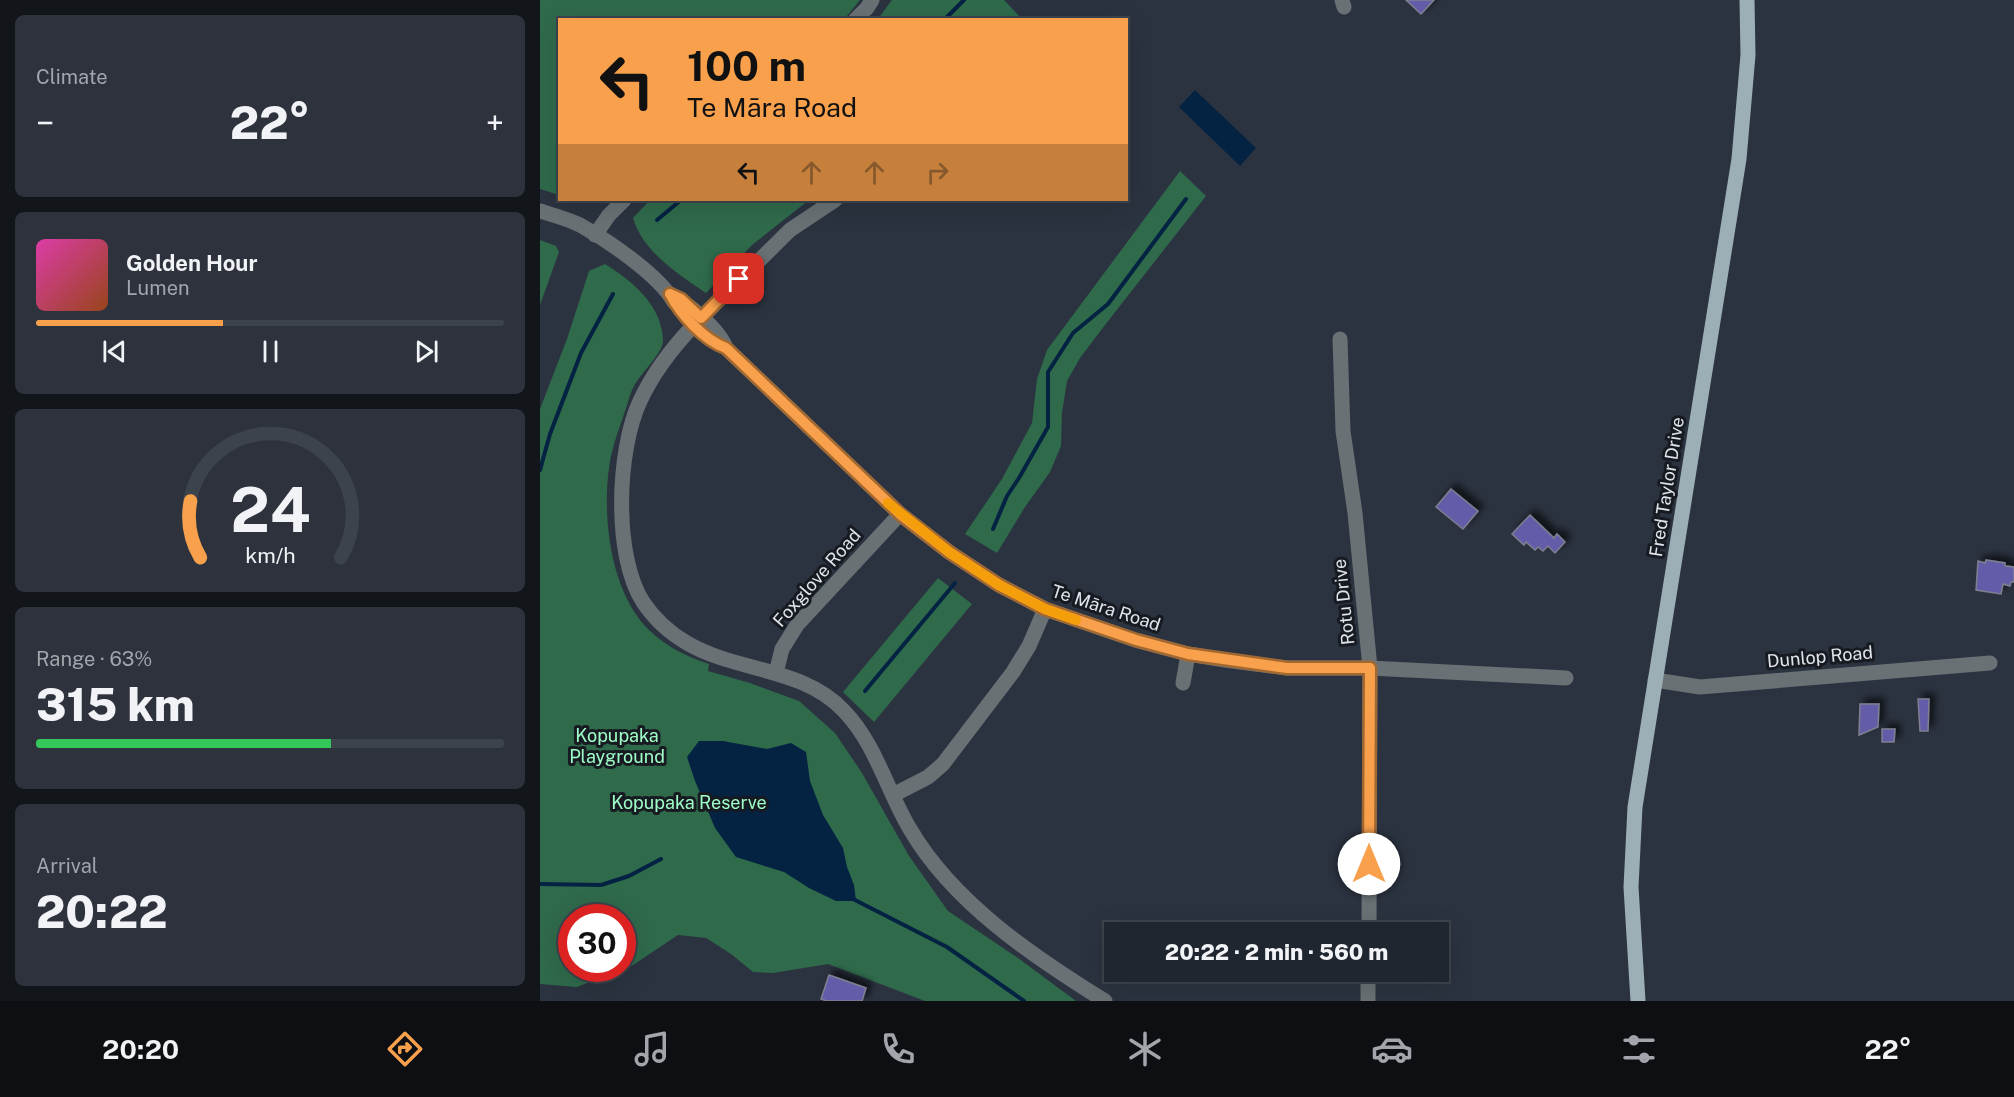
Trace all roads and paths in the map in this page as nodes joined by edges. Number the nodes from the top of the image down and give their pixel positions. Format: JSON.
{"nodes":[{"id":1,"x":872,"y":0,"type":"edge"},
{"id":2,"x":1747,"y":0,"type":"edge"},
{"id":3,"x":857,"y":18,"type":"edge"},
{"id":4,"x":623,"y":201,"type":"edge"},
{"id":5,"x":834,"y":201,"type":"edge"},
{"id":6,"x":540,"y":211,"type":"edge"},
{"id":7,"x":595,"y":235,"type":"junction"},
{"id":8,"x":697,"y":321,"type":"junction"},
{"id":9,"x":1340,"y":339,"type":"dead end"},
{"id":10,"x":900,"y":514,"type":"junction"},
{"id":11,"x":1045,"y":609,"type":"junction"},
{"id":12,"x":1188,"y":654,"type":"junction"},
{"id":13,"x":1990,"y":663,"type":"dead end"},
{"id":14,"x":1370,"y":668,"type":"junction"},
{"id":15,"x":776,"y":673,"type":"junction"},
{"id":16,"x":1566,"y":678,"type":"dead end"},
{"id":17,"x":1654,"y":680,"type":"junction"},
{"id":18,"x":1183,"y":683,"type":"dead end"},
{"id":19,"x":893,"y":795,"type":"junction"},
{"id":20,"x":1369,"y":922,"type":"edge"},
{"id":21,"x":1368,"y":982,"type":"edge"},
{"id":22,"x":1105,"y":1001,"type":"edge"},
{"id":23,"x":1368,"y":1001,"type":"edge"},
{"id":24,"x":1640,"y":1001,"type":"edge"}],
"edges":[{"from":1,"to":3,"type":"street"},
{"from":2,"to":17,"type":"main road","name":"Fred Taylor Drive"},
{"from":4,"to":7,"type":"street"},
{"from":5,"to":8,"type":"street"},
{"from":6,"to":7,"type":"street","name":"Te Māra Road"},
{"from":7,"to":8,"type":"street","name":"Te Māra Road"},
{"from":8,"to":10,"type":"street","name":"Te Māra Road"},
{"from":8,"to":15,"type":"street"},
{"from":9,"to":14,"type":"street","name":"Rotu Drive"},
{"from":10,"to":11,"type":"street","name":"Te Māra Road"},
{"from":10,"to":15,"type":"street","name":"Foxglove Road"},
{"from":11,"to":12,"type":"street","name":"Te Māra Road"},
{"from":11,"to":19,"type":"street"},
{"from":12,"to":14,"type":"street","name":"Te Māra Road"},
{"from":12,"to":18,"type":"street"},
{"from":13,"to":17,"type":"street","name":"Dunlop Road"},
{"from":14,"to":16,"type":"street","name":"Te Māra Road"},
{"from":14,"to":20,"type":"street","name":"Rotu Drive"},
{"from":15,"to":19,"type":"street"},
{"from":17,"to":24,"type":"main road","name":"Fred Taylor Drive"},
{"from":19,"to":22,"type":"street"},
{"from":21,"to":23,"type":"street"}]}
